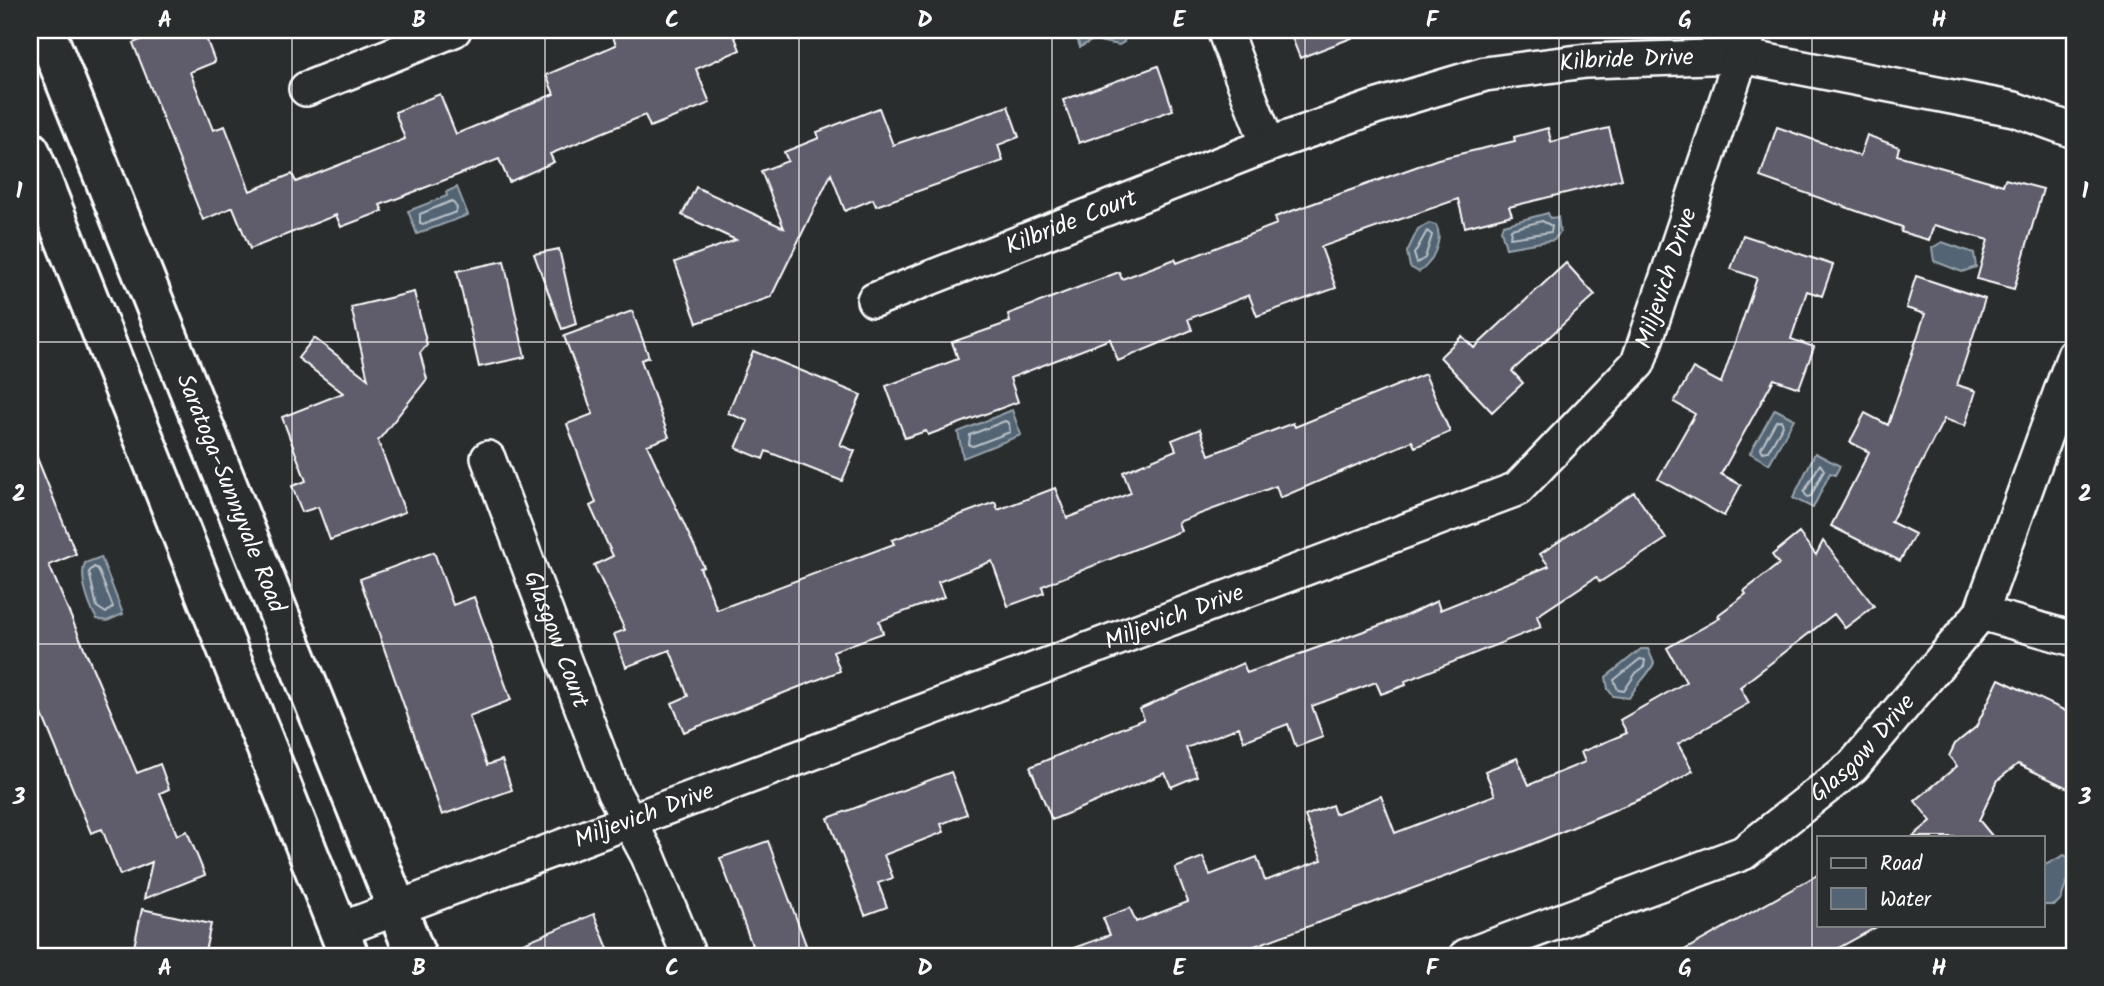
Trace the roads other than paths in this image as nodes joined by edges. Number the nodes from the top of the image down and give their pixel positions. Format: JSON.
{"nodes":[{"id":1,"x":454,"y":30,"type":"edge"},
{"id":2,"x":1224,"y":30,"type":"edge"},
{"id":3,"x":42,"y":40,"type":"edge"},
{"id":4,"x":1745,"y":43,"type":"edge"},
{"id":5,"x":306,"y":89,"type":"dead end"},
{"id":6,"x":2074,"y":131,"type":"edge"},
{"id":7,"x":1268,"y":145,"type":"junction"},
{"id":8,"x":30,"y":151,"type":"edge"},
{"id":9,"x":874,"y":300,"type":"dead end"},
{"id":10,"x":2074,"y":355,"type":"edge"},
{"id":11,"x":488,"y":458,"type":"dead end"},
{"id":12,"x":1981,"y":613,"type":"junction"},
{"id":13,"x":2074,"y":639,"type":"edge"},
{"id":14,"x":628,"y":821,"type":"junction"},
{"id":15,"x":397,"y":908,"type":"junction"},
{"id":16,"x":344,"y":943,"type":"edge"},
{"id":17,"x":416,"y":956,"type":"edge"},
{"id":18,"x":689,"y":956,"type":"edge"},
{"id":19,"x":1466,"y":956,"type":"edge"}],
"edges":[{"from":1,"to":5,"type":"street"},
{"from":2,"to":7,"type":"street"},
{"from":3,"to":15,"type":"main road","name":"Saratoga-Sunnyvale Road"},
{"from":4,"to":6,"type":"street","name":"Kilbride Drive"},
{"from":4,"to":7,"type":"street","name":"Kilbride Drive"},
{"from":4,"to":14,"type":"street","name":"Miljevich Drive"},
{"from":7,"to":9,"type":"street","name":"Kilbride Court"},
{"from":8,"to":16,"type":"main road"},
{"from":10,"to":12,"type":"street","name":"Glasgow Drive"},
{"from":11,"to":14,"type":"street","name":"Glasgow Court"},
{"from":12,"to":13,"type":"street"},
{"from":12,"to":19,"type":"street","name":"Glasgow Drive"},
{"from":14,"to":15,"type":"street","name":"Miljevich Drive"},
{"from":14,"to":18,"type":"street"},
{"from":15,"to":16,"type":"street","name":"Miljevich Drive"},
{"from":15,"to":17,"type":"main road","name":"Saratoga-Sunnyvale Road"}]}
